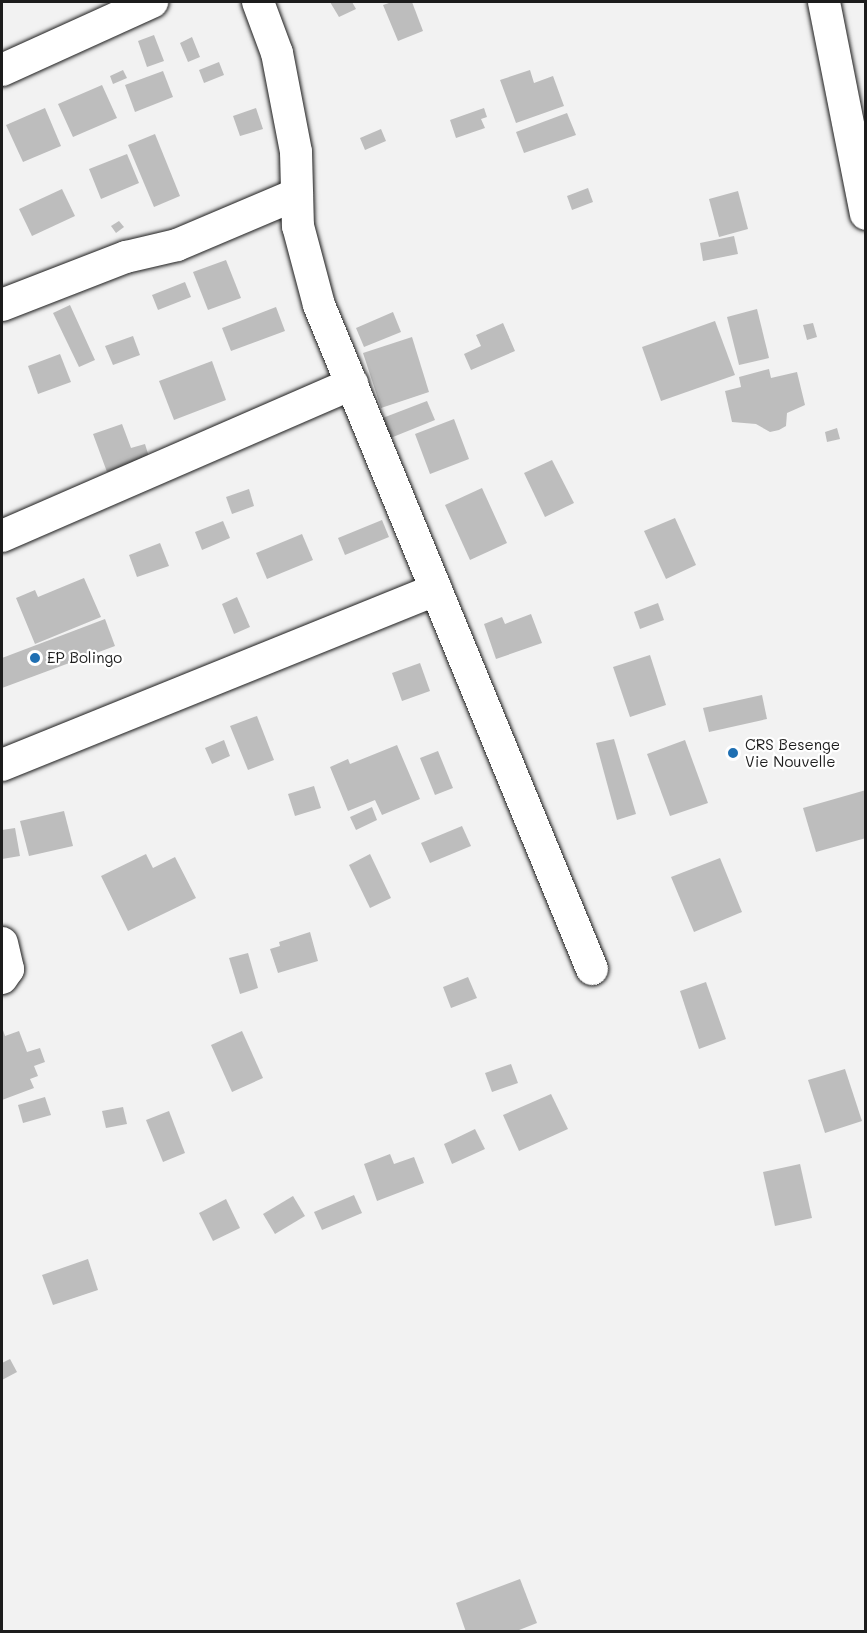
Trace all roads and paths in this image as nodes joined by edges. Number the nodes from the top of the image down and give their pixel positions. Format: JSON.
{"nodes":[{"id":1,"x":152,"y":2,"type":"edge"},
{"id":2,"x":258,"y":2,"type":"edge"},
{"id":3,"x":824,"y":2,"type":"edge"},
{"id":4,"x":2,"y":70,"type":"edge"},
{"id":5,"x":297,"y":194,"type":"junction"},
{"id":6,"x":866,"y":214,"type":"edge"},
{"id":7,"x":2,"y":305,"type":"edge"},
{"id":8,"x":352,"y":384,"type":"junction"},
{"id":9,"x":2,"y":536,"type":"edge"},
{"id":10,"x":436,"y":590,"type":"junction"},
{"id":11,"x":2,"y":765,"type":"edge"},
{"id":12,"x":2,"y":943,"type":"edge"},
{"id":13,"x":592,"y":969,"type":"dead end"},
{"id":14,"x":2,"y":978,"type":"edge"}],
"edges":[{"from":1,"to":4,"type":"street"},
{"from":2,"to":5,"type":"street"},
{"from":3,"to":6,"type":"street"},
{"from":5,"to":7,"type":"street"},
{"from":5,"to":8,"type":"street"},
{"from":8,"to":9,"type":"street"},
{"from":8,"to":10,"type":"street"},
{"from":10,"to":11,"type":"street"},
{"from":10,"to":13,"type":"street"},
{"from":12,"to":14,"type":"street"}]}
